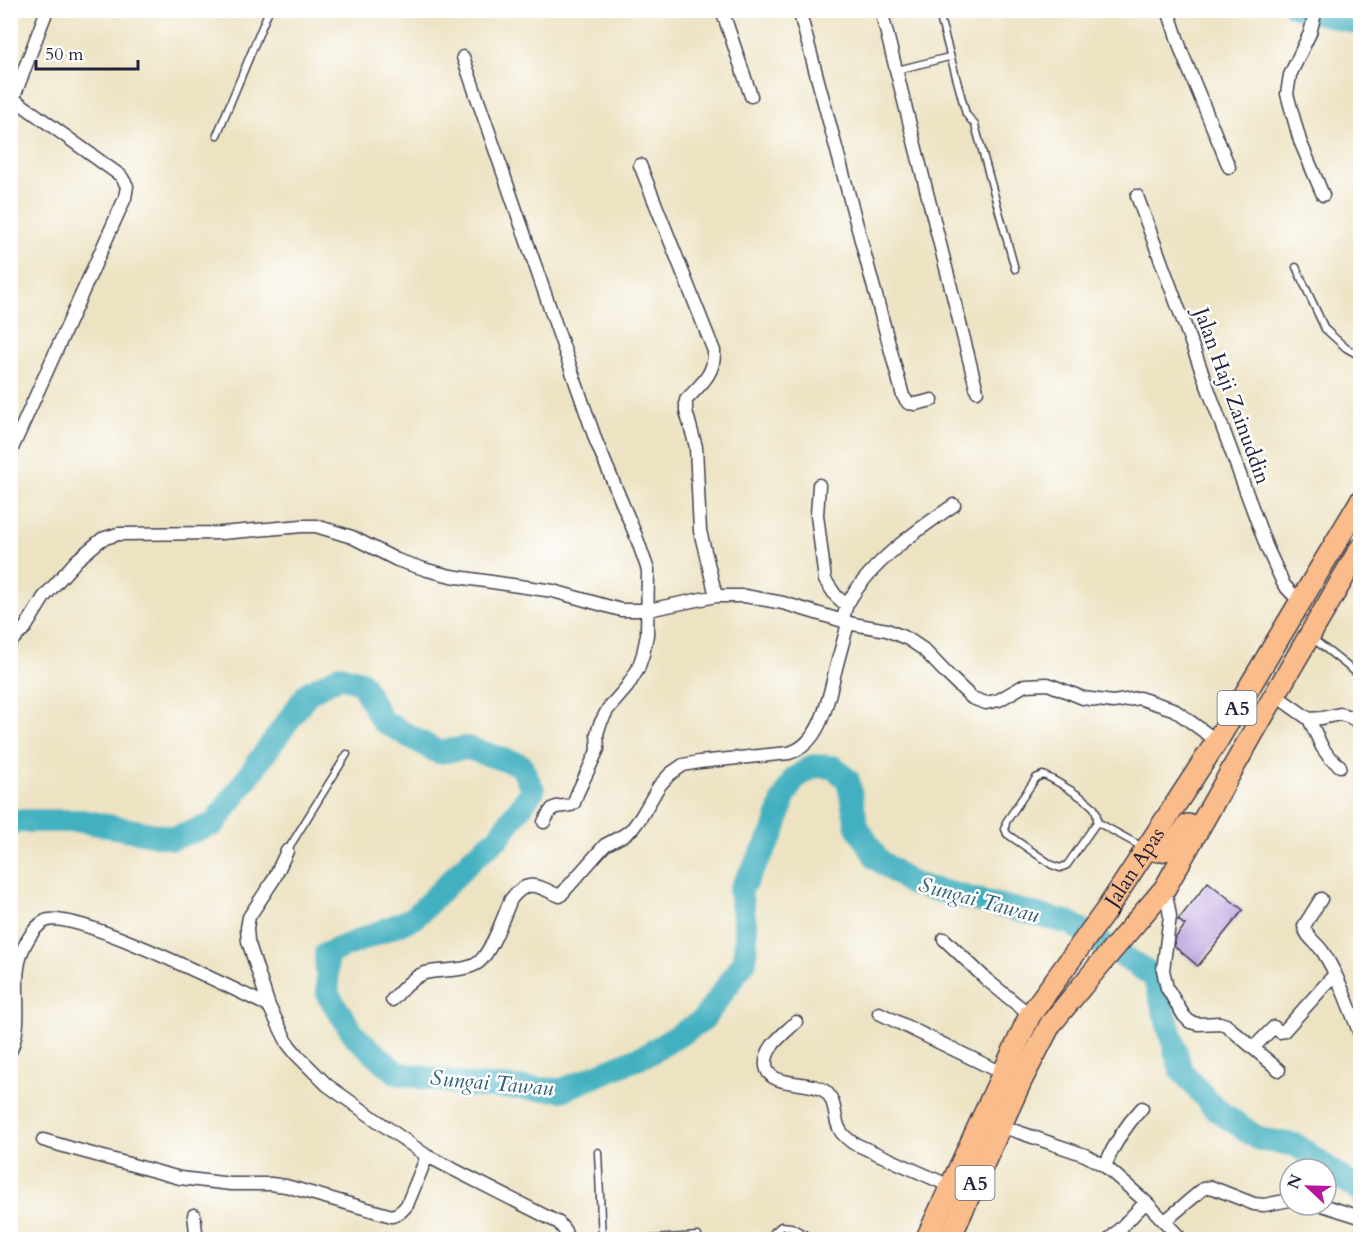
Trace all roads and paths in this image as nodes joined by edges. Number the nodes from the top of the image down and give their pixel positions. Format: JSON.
{"nodes":[{"id":1,"x":47,"y":10,"type":"edge"},
{"id":2,"x":269,"y":10,"type":"edge"},
{"id":3,"x":722,"y":10,"type":"edge"},
{"id":4,"x":799,"y":10,"type":"edge"},
{"id":5,"x":880,"y":10,"type":"edge"},
{"id":6,"x":938,"y":10,"type":"edge"},
{"id":7,"x":1168,"y":10,"type":"edge"},
{"id":8,"x":1316,"y":10,"type":"edge"},
{"id":9,"x":463,"y":57,"type":"dead end"},
{"id":10,"x":949,"y":57,"type":"junction"},
{"id":11,"x":897,"y":70,"type":"junction"},
{"id":12,"x":751,"y":96,"type":"dead end"},
{"id":13,"x":12,"y":103,"type":"edge"},
{"id":14,"x":217,"y":135,"type":"dead end"},
{"id":15,"x":640,"y":165,"type":"dead end"},
{"id":16,"x":1229,"y":167,"type":"dead end"},
{"id":17,"x":1323,"y":195,"type":"dead end"},
{"id":18,"x":1137,"y":196,"type":"dead end"},
{"id":19,"x":1296,"y":267,"type":"dead end"},
{"id":20,"x":1015,"y":269,"type":"dead end"},
{"id":21,"x":1360,"y":356,"type":"edge"},
{"id":22,"x":977,"y":391,"type":"dead end"},
{"id":23,"x":932,"y":400,"type":"dead end"},
{"id":24,"x":10,"y":453,"type":"edge"},
{"id":25,"x":819,"y":485,"type":"dead end"},
{"id":26,"x":1360,"y":502,"type":"edge"},
{"id":27,"x":954,"y":505,"type":"dead end"},
{"id":28,"x":1360,"y":549,"type":"edge"},
{"id":29,"x":716,"y":596,"type":"junction"},
{"id":30,"x":1301,"y":603,"type":"junction"},
{"id":31,"x":846,"y":605,"type":"junction"},
{"id":32,"x":648,"y":610,"type":"junction"},
{"id":33,"x":846,"y":622,"type":"junction"},
{"id":34,"x":1309,"y":636,"type":"junction"},
{"id":35,"x":10,"y":642,"type":"edge"},
{"id":36,"x":1360,"y":676,"type":"edge"},
{"id":37,"x":1275,"y":695,"type":"junction"},
{"id":38,"x":1310,"y":719,"type":"junction"},
{"id":39,"x":1360,"y":723,"type":"edge"},
{"id":40,"x":1217,"y":741,"type":"junction"},
{"id":41,"x":347,"y":754,"type":"dead end"},
{"id":42,"x":1340,"y":765,"type":"dead end"},
{"id":43,"x":1213,"y":804,"type":"junction"},
{"id":44,"x":544,"y":822,"type":"dead end"},
{"id":45,"x":1097,"y":822,"type":"junction"},
{"id":46,"x":1146,"y":849,"type":"junction"},
{"id":47,"x":287,"y":851,"type":"joint"},
{"id":48,"x":1165,"y":888,"type":"junction"},
{"id":49,"x":1321,"y":899,"type":"dead end"},
{"id":50,"x":944,"y":939,"type":"dead end"},
{"id":51,"x":1335,"y":974,"type":"junction"},
{"id":52,"x":392,"y":1000,"type":"dead end"},
{"id":53,"x":269,"y":1005,"type":"junction"},
{"id":54,"x":879,"y":1013,"type":"dead end"},
{"id":55,"x":1030,"y":1015,"type":"junction"},
{"id":56,"x":796,"y":1022,"type":"dead end"},
{"id":57,"x":1360,"y":1034,"type":"edge"},
{"id":58,"x":1253,"y":1048,"type":"junction"},
{"id":59,"x":10,"y":1052,"type":"edge"},
{"id":60,"x":1279,"y":1070,"type":"dead end"},
{"id":61,"x":1002,"y":1073,"type":"junction"},
{"id":62,"x":1142,"y":1107,"type":"dead end"},
{"id":63,"x":1001,"y":1126,"type":"junction"},
{"id":64,"x":43,"y":1140,"type":"dead end"},
{"id":65,"x":598,"y":1152,"type":"dead end"},
{"id":66,"x":427,"y":1156,"type":"junction"},
{"id":67,"x":959,"y":1166,"type":"junction"},
{"id":68,"x":1105,"y":1166,"type":"junction"},
{"id":69,"x":950,"y":1186,"type":"junction"},
{"id":70,"x":1146,"y":1202,"type":"junction"},
{"id":71,"x":1278,"y":1202,"type":"edge"},
{"id":72,"x":1338,"y":1210,"type":"edge"},
{"id":73,"x":194,"y":1215,"type":"dead end"},
{"id":74,"x":1360,"y":1217,"type":"edge"},
{"id":75,"x":1165,"y":1221,"type":"junction"},
{"id":76,"x":699,"y":1236,"type":"dead end"},
{"id":77,"x":197,"y":1239,"type":"edge"},
{"id":78,"x":568,"y":1239,"type":"edge"},
{"id":79,"x":602,"y":1239,"type":"edge"},
{"id":80,"x":638,"y":1239,"type":"edge"},
{"id":81,"x":770,"y":1239,"type":"edge"},
{"id":82,"x":815,"y":1239,"type":"edge"},
{"id":83,"x":926,"y":1239,"type":"edge"},
{"id":84,"x":949,"y":1239,"type":"edge"},
{"id":85,"x":1109,"y":1239,"type":"edge"},
{"id":86,"x":1182,"y":1239,"type":"edge"}],
"edges":[{"from":1,"to":13,"type":"street"},
{"from":2,"to":14,"type":"lane"},
{"from":3,"to":12,"type":"street"},
{"from":4,"to":23,"type":"street"},
{"from":5,"to":11,"type":"street"},
{"from":6,"to":10,"type":"lane"},
{"from":7,"to":16,"type":"street"},
{"from":8,"to":17,"type":"street"},
{"from":9,"to":32,"type":"street"},
{"from":10,"to":11,"type":"lane"},
{"from":10,"to":20,"type":"lane"},
{"from":11,"to":22,"type":"street"},
{"from":13,"to":24,"type":"street"},
{"from":15,"to":29,"type":"street"},
{"from":18,"to":30,"type":"street","name":"Jalan Haji Zainuddin"},
{"from":19,"to":21,"type":"lane"},
{"from":25,"to":31,"type":"street"},
{"from":26,"to":30,"type":"highway","name":"Jalan Apas","number":"A5"},
{"from":27,"to":31,"type":"street"},
{"from":28,"to":34,"type":"highway","name":"Jalan Apas","number":"A5"},
{"from":29,"to":32,"type":"street"},
{"from":29,"to":33,"type":"street"},
{"from":30,"to":40,"type":"highway","name":"Jalan Apas","number":"A5"},
{"from":31,"to":33,"type":"street"},
{"from":32,"to":35,"type":"street"},
{"from":32,"to":44,"type":"street"},
{"from":33,"to":40,"type":"street"},
{"from":33,"to":52,"type":"street"},
{"from":34,"to":36,"type":"lane"},
{"from":34,"to":37,"type":"highway","name":"Jalan Apas","number":"A5"},
{"from":37,"to":38,"type":"street"},
{"from":37,"to":43,"type":"highway","name":"Jalan Apas","number":"A5"},
{"from":38,"to":39,"type":"street"},
{"from":38,"to":42,"type":"street"},
{"from":40,"to":46,"type":"highway","name":"Jalan Apas","number":"A5"},
{"from":41,"to":47,"type":"lane"},
{"from":43,"to":46,"type":"highway"},
{"from":43,"to":48,"type":"highway","name":"Jalan Apas","number":"A5"},
{"from":45,"to":45,"type":"lane"},
{"from":45,"to":46,"type":"lane"},
{"from":46,"to":55,"type":"highway","name":"Jalan Apas","number":"A5"},
{"from":47,"to":53,"type":"street"},
{"from":48,"to":58,"type":"street"},
{"from":48,"to":63,"type":"highway","name":"Jalan Apas","number":"A5"},
{"from":49,"to":51,"type":"street"},
{"from":50,"to":55,"type":"street"},
{"from":51,"to":57,"type":"street"},
{"from":51,"to":58,"type":"street"},
{"from":53,"to":59,"type":"street"},
{"from":53,"to":66,"type":"street"},
{"from":54,"to":61,"type":"street"},
{"from":55,"to":61,"type":"highway","name":"Jalan Apas","number":"A5"},
{"from":56,"to":69,"type":"street"},
{"from":58,"to":60,"type":"street"},
{"from":61,"to":67,"type":"highway","name":"Jalan Apas","number":"A5"},
{"from":62,"to":68,"type":"street"},
{"from":63,"to":67,"type":"highway"},
{"from":63,"to":68,"type":"street"},
{"from":63,"to":84,"type":"highway","name":"Jalan Apas","number":"A5"},
{"from":64,"to":66,"type":"street"},
{"from":65,"to":79,"type":"lane"},
{"from":66,"to":78,"type":"street"},
{"from":67,"to":69,"type":"highway","name":"Jalan Apas","number":"A5"},
{"from":68,"to":70,"type":"street"},
{"from":69,"to":83,"type":"highway","name":"Jalan Apas","number":"A5"},
{"from":70,"to":75,"type":"street"},
{"from":70,"to":85,"type":"street"},
{"from":71,"to":75,"type":"street"},
{"from":72,"to":74,"type":"street"},
{"from":73,"to":77,"type":"street"},
{"from":75,"to":86,"type":"street"},
{"from":76,"to":80,"type":"lane"},
{"from":81,"to":82,"type":"lane"}]}
